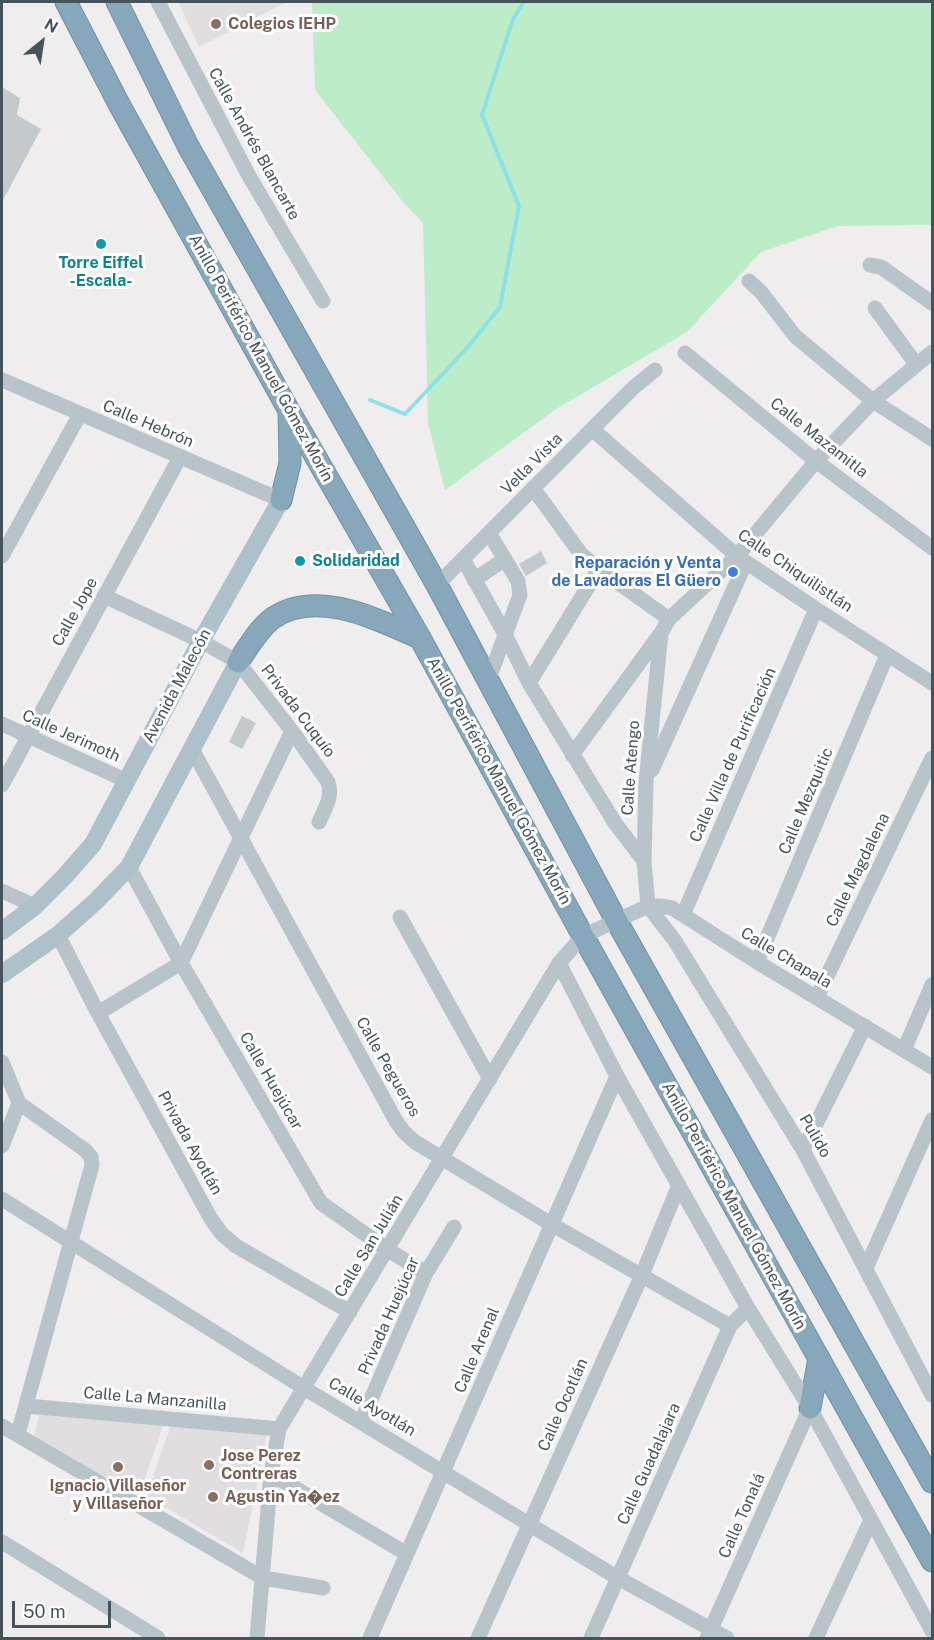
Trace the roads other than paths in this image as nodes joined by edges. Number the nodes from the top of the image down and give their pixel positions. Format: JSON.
{"nodes":[{"id":1,"x":66,"y":2,"type":"edge"},
{"id":2,"x":117,"y":2,"type":"edge"},
{"id":3,"x":158,"y":2,"type":"edge"},
{"id":4,"x":870,"y":265,"type":"dead end"},
{"id":5,"x":749,"y":281,"type":"dead end"},
{"id":6,"x":323,"y":301,"type":"dead end"},
{"id":7,"x":933,"y":303,"type":"edge"},
{"id":8,"x":876,"y":308,"type":"dead end"},
{"id":9,"x":933,"y":352,"type":"edge"},
{"id":10,"x":685,"y":353,"type":"dead end"},
{"id":11,"x":916,"y":364,"type":"junction"},
{"id":12,"x":655,"y":370,"type":"dead end"},
{"id":13,"x":2,"y":380,"type":"edge"},
{"id":14,"x":873,"y":401,"type":"junction"},
{"id":15,"x":288,"y":408,"type":"junction"},
{"id":16,"x":80,"y":414,"type":"junction"},
{"id":17,"x":592,"y":429,"type":"junction"},
{"id":18,"x":933,"y":439,"type":"edge"},
{"id":19,"x":180,"y":457,"type":"junction"},
{"id":20,"x":816,"y":461,"type":"junction"},
{"id":21,"x":533,"y":488,"type":"junction"},
{"id":22,"x":280,"y":500,"type":"junction"},
{"id":23,"x":489,"y":533,"type":"junction"},
{"id":24,"x":933,"y":548,"type":"edge"},
{"id":25,"x":2,"y":556,"type":"edge"},
{"id":26,"x":463,"y":559,"type":"junction"},
{"id":27,"x":505,"y":559,"type":"junction"},
{"id":28,"x":741,"y":559,"type":"junction"},
{"id":29,"x":599,"y":569,"type":"junction"},
{"id":30,"x":474,"y":580,"type":"junction"},
{"id":31,"x":437,"y":585,"type":"junction"},
{"id":32,"x":104,"y":596,"type":"junction"},
{"id":33,"x":816,"y":609,"type":"junction"},
{"id":34,"x":669,"y":619,"type":"junction"},
{"id":35,"x":661,"y":633,"type":"junction"},
{"id":36,"x":505,"y":634,"type":"junction"},
{"id":37,"x":420,"y":638,"type":"junction"},
{"id":38,"x":201,"y":641,"type":"junction"},
{"id":39,"x":887,"y":655,"type":"junction"},
{"id":40,"x":238,"y":663,"type":"junction"},
{"id":41,"x":488,"y":681,"type":"junction"},
{"id":42,"x":529,"y":682,"type":"junction"},
{"id":43,"x":933,"y":683,"type":"edge"},
{"id":44,"x":2,"y":724,"type":"edge"},
{"id":45,"x":292,"y":731,"type":"junction"},
{"id":46,"x":28,"y":736,"type":"junction"},
{"id":47,"x":192,"y":750,"type":"junction"},
{"id":48,"x":572,"y":755,"type":"junction"},
{"id":49,"x":933,"y":758,"type":"edge"},
{"id":50,"x":126,"y":781,"type":"junction"},
{"id":51,"x":646,"y":782,"type":"junction"},
{"id":52,"x":2,"y":785,"type":"edge"},
{"id":53,"x":319,"y":822,"type":"dead end"},
{"id":54,"x":242,"y":840,"type":"junction"},
{"id":55,"x":644,"y":861,"type":"junction"},
{"id":56,"x":129,"y":867,"type":"junction"},
{"id":57,"x":2,"y":891,"type":"edge"},
{"id":58,"x":35,"y":906,"type":"junction"},
{"id":59,"x":648,"y":906,"type":"junction"},
{"id":60,"x":683,"y":915,"type":"junction"},
{"id":61,"x":400,"y":917,"type":"dead end"},
{"id":62,"x":616,"y":920,"type":"junction"},
{"id":63,"x":2,"y":931,"type":"edge"},
{"id":64,"x":58,"y":935,"type":"junction"},
{"id":65,"x":583,"y":936,"type":"junction"},
{"id":66,"x":757,"y":962,"type":"junction"},
{"id":67,"x":182,"y":963,"type":"junction"},
{"id":68,"x":559,"y":963,"type":"junction"},
{"id":69,"x":2,"y":974,"type":"edge"},
{"id":70,"x":933,"y":984,"type":"edge"},
{"id":71,"x":817,"y":997,"type":"junction"},
{"id":72,"x":98,"y":1013,"type":"junction"},
{"id":73,"x":865,"y":1026,"type":"junction"},
{"id":74,"x":904,"y":1050,"type":"junction"},
{"id":75,"x":2,"y":1062,"type":"edge"},
{"id":76,"x":933,"y":1067,"type":"edge"},
{"id":77,"x":617,"y":1076,"type":"junction"},
{"id":78,"x":490,"y":1079,"type":"junction"},
{"id":79,"x":20,"y":1103,"type":"junction"},
{"id":80,"x":933,"y":1119,"type":"edge"},
{"id":81,"x":2,"y":1146,"type":"edge"},
{"id":82,"x":803,"y":1150,"type":"junction"},
{"id":83,"x":442,"y":1158,"type":"junction"},
{"id":84,"x":679,"y":1185,"type":"junction"},
{"id":85,"x":2,"y":1199,"type":"edge"},
{"id":86,"x":550,"y":1224,"type":"junction"},
{"id":87,"x":454,"y":1227,"type":"dead end"},
{"id":88,"x":69,"y":1242,"type":"junction"},
{"id":89,"x":388,"y":1250,"type":"junction"},
{"id":90,"x":866,"y":1268,"type":"junction"},
{"id":91,"x":426,"y":1273,"type":"junction"},
{"id":92,"x":642,"y":1275,"type":"junction"},
{"id":93,"x":748,"y":1308,"type":"junction"},
{"id":94,"x":350,"y":1312,"type":"junction"},
{"id":95,"x":730,"y":1326,"type":"junction"},
{"id":96,"x":819,"y":1358,"type":"junction"},
{"id":97,"x":933,"y":1367,"type":"edge"},
{"id":98,"x":304,"y":1388,"type":"junction"},
{"id":99,"x":929,"y":1388,"type":"edge"},
{"id":100,"x":27,"y":1406,"type":"junction"},
{"id":101,"x":810,"y":1408,"type":"junction"},
{"id":102,"x":361,"y":1422,"type":"junction"},
{"id":103,"x":2,"y":1426,"type":"edge"},
{"id":104,"x":279,"y":1429,"type":"junction"},
{"id":105,"x":18,"y":1434,"type":"junction"},
{"id":106,"x":444,"y":1472,"type":"junction"},
{"id":107,"x":271,"y":1474,"type":"junction"},
{"id":108,"x":933,"y":1482,"type":"edge"},
{"id":109,"x":871,"y":1520,"type":"junction"},
{"id":110,"x":530,"y":1524,"type":"junction"},
{"id":111,"x":2,"y":1542,"type":"edge"},
{"id":112,"x":407,"y":1554,"type":"junction"},
{"id":113,"x":933,"y":1561,"type":"edge"},
{"id":114,"x":263,"y":1578,"type":"junction"},
{"id":115,"x":618,"y":1578,"type":"junction"},
{"id":116,"x":323,"y":1588,"type":"dead end"},
{"id":117,"x":933,"y":1632,"type":"edge"},
{"id":118,"x":709,"y":1634,"type":"edge"},
{"id":119,"x":158,"y":1638,"type":"edge"},
{"id":120,"x":256,"y":1638,"type":"edge"},
{"id":121,"x":370,"y":1638,"type":"edge"},
{"id":122,"x":478,"y":1638,"type":"edge"},
{"id":123,"x":591,"y":1638,"type":"edge"},
{"id":124,"x":728,"y":1638,"type":"edge"},
{"id":125,"x":816,"y":1638,"type":"edge"},
{"id":126,"x":930,"y":1638,"type":"edge"}],
"edges":[{"from":1,"to":15,"type":"highway","name":"Anillo Periférico Manuel Gómez Morín"},
{"from":2,"to":31,"type":"highway"},
{"from":3,"to":6,"type":"street","name":"Calle Andrés Blancarte"},
{"from":4,"to":7,"type":"street"},
{"from":5,"to":14,"type":"street"},
{"from":8,"to":11,"type":"street"},
{"from":9,"to":11,"type":"street"},
{"from":10,"to":20,"type":"street","name":"Calle Mazamitla"},
{"from":11,"to":14,"type":"street"},
{"from":12,"to":17,"type":"street","name":"Vella Vista"},
{"from":13,"to":16,"type":"street","name":"Calle Hebrón"},
{"from":14,"to":18,"type":"street"},
{"from":14,"to":20,"type":"street"},
{"from":15,"to":22,"type":"highway","name":"Avenida Malecón"},
{"from":15,"to":37,"type":"highway","name":"Anillo Periférico Manuel Gómez Morín"},
{"from":16,"to":19,"type":"street","name":"Calle Hebrón"},
{"from":16,"to":25,"type":"street"},
{"from":17,"to":21,"type":"street","name":"Vella Vista"},
{"from":17,"to":28,"type":"street","name":"Calle Chiquilistlán"},
{"from":19,"to":22,"type":"street","name":"Calle Hebrón"},
{"from":19,"to":32,"type":"street","name":"Calle Jope"},
{"from":20,"to":24,"type":"street","name":"Calle Mazamitla"},
{"from":20,"to":28,"type":"street"},
{"from":21,"to":23,"type":"street","name":"Vella Vista"},
{"from":21,"to":29,"type":"street"},
{"from":22,"to":38,"type":"main road","name":"Avenida Malecón"},
{"from":23,"to":26,"type":"street","name":"Vella Vista"},
{"from":23,"to":27,"type":"street"},
{"from":26,"to":30,"type":"street"},
{"from":26,"to":31,"type":"street","name":"Vella Vista"},
{"from":27,"to":30,"type":"street"},
{"from":27,"to":36,"type":"street"},
{"from":28,"to":33,"type":"street","name":"Calle Chiquilistlán"},
{"from":28,"to":34,"type":"street"},
{"from":28,"to":51,"type":"street"},
{"from":29,"to":34,"type":"street"},
{"from":29,"to":42,"type":"street"},
{"from":30,"to":36,"type":"street"},
{"from":31,"to":41,"type":"highway"},
{"from":32,"to":38,"type":"street","name":"Privada Cuquío"},
{"from":32,"to":46,"type":"street","name":"Calle Jope"},
{"from":33,"to":39,"type":"street","name":"Calle Chiquilistlán"},
{"from":33,"to":60,"type":"street","name":"Calle Villa de Purificación"},
{"from":34,"to":35,"type":"street"},
{"from":35,"to":48,"type":"street"},
{"from":35,"to":51,"type":"street","name":"Calle Atengo"},
{"from":36,"to":41,"type":"street"},
{"from":36,"to":42,"type":"street"},
{"from":37,"to":40,"type":"highway"},
{"from":37,"to":65,"type":"highway","name":"Anillo Periférico Manuel Gómez Morín"},
{"from":38,"to":40,"type":"street","name":"Privada Cuquío"},
{"from":38,"to":50,"type":"main road","name":"Avenida Malecón"},
{"from":39,"to":43,"type":"street","name":"Calle Chiquilistlán"},
{"from":39,"to":66,"type":"street","name":"Calle Mezquitic"},
{"from":40,"to":45,"type":"street","name":"Privada Cuquío"},
{"from":40,"to":47,"type":"main road"},
{"from":41,"to":62,"type":"highway"},
{"from":42,"to":48,"type":"street"},
{"from":44,"to":46,"type":"street","name":"Calle Jerimoth"},
{"from":45,"to":53,"type":"street","name":"Privada Cuquío"},
{"from":45,"to":54,"type":"street"},
{"from":46,"to":50,"type":"street","name":"Calle Jerimoth"},
{"from":46,"to":52,"type":"street","name":"Calle Jope"},
{"from":47,"to":54,"type":"street","name":"Calle Pegueros"},
{"from":47,"to":56,"type":"main road"},
{"from":48,"to":55,"type":"street"},
{"from":49,"to":71,"type":"street","name":"Calle Magdalena"},
{"from":50,"to":58,"type":"main road","name":"Avenida Malecón"},
{"from":51,"to":55,"type":"street","name":"Calle Atengo"},
{"from":54,"to":67,"type":"street"},
{"from":54,"to":83,"type":"street","name":"Calle Pegueros"},
{"from":55,"to":59,"type":"street","name":"Calle Atengo"},
{"from":56,"to":64,"type":"main road"},
{"from":56,"to":67,"type":"street","name":"Calle Huejúcar"},
{"from":57,"to":58,"type":"street"},
{"from":58,"to":63,"type":"main road","name":"Avenida Malecón"},
{"from":59,"to":60,"type":"street","name":"Calle Chapala"},
{"from":59,"to":62,"type":"street"},
{"from":59,"to":82,"type":"street","name":"Pulido"},
{"from":60,"to":66,"type":"street","name":"Calle Chapala"},
{"from":61,"to":78,"type":"street"},
{"from":62,"to":65,"type":"street","name":"Calle San Julián"},
{"from":62,"to":108,"type":"highway"},
{"from":64,"to":69,"type":"main road"},
{"from":64,"to":72,"type":"street","name":"Privada Ayotlán"},
{"from":65,"to":68,"type":"street","name":"Calle San Julián"},
{"from":65,"to":96,"type":"highway","name":"Anillo Periférico Manuel Gómez Morín"},
{"from":66,"to":71,"type":"street","name":"Calle Chapala"},
{"from":67,"to":72,"type":"street"},
{"from":67,"to":89,"type":"street","name":"Calle Huejúcar"},
{"from":68,"to":77,"type":"street"},
{"from":68,"to":78,"type":"street","name":"Calle San Julián"},
{"from":70,"to":74,"type":"street"},
{"from":71,"to":73,"type":"street","name":"Calle Chapala"},
{"from":72,"to":94,"type":"street","name":"Privada Ayotlán"},
{"from":73,"to":74,"type":"street","name":"Calle Chapala"},
{"from":73,"to":82,"type":"street"},
{"from":74,"to":76,"type":"street","name":"Calle Chapala"},
{"from":75,"to":79,"type":"street"},
{"from":77,"to":84,"type":"street"},
{"from":77,"to":86,"type":"street","name":"Calle Arenal"},
{"from":78,"to":83,"type":"street","name":"Calle San Julián"},
{"from":79,"to":81,"type":"street"},
{"from":79,"to":88,"type":"street"},
{"from":80,"to":90,"type":"street"},
{"from":82,"to":90,"type":"street","name":"Pulido"},
{"from":83,"to":86,"type":"street","name":"Calle Pegueros"},
{"from":83,"to":89,"type":"street","name":"Calle San Julián"},
{"from":84,"to":92,"type":"street","name":"Calle Ocotlán"},
{"from":84,"to":93,"type":"street"},
{"from":85,"to":88,"type":"street","name":"Calle Ayotlán"},
{"from":86,"to":92,"type":"street","name":"Calle Pegueros"},
{"from":86,"to":106,"type":"street","name":"Calle Arenal"},
{"from":87,"to":91,"type":"street","name":"Privada Huejúcar"},
{"from":88,"to":98,"type":"street","name":"Calle Ayotlán"},
{"from":88,"to":100,"type":"street"},
{"from":89,"to":91,"type":"street","name":"Calle Huejúcar"},
{"from":89,"to":94,"type":"street","name":"Calle San Julián"},
{"from":90,"to":99,"type":"street","name":"Pulido"},
{"from":91,"to":102,"type":"street","name":"Privada Huejúcar"},
{"from":92,"to":95,"type":"street","name":"Calle Pegueros"},
{"from":92,"to":110,"type":"street","name":"Calle Ocotlán"},
{"from":93,"to":95,"type":"street","name":"Calle Guadalajara"},
{"from":93,"to":101,"type":"street"},
{"from":94,"to":98,"type":"street","name":"Calle San Julián"},
{"from":95,"to":115,"type":"street","name":"Calle Guadalajara"},
{"from":96,"to":101,"type":"highway"},
{"from":96,"to":113,"type":"highway","name":"Anillo Periférico Manuel Gómez Morín"},
{"from":97,"to":99,"type":"street"},
{"from":98,"to":102,"type":"street","name":"Calle Ayotlán"},
{"from":98,"to":104,"type":"street","name":"Calle San Julián"},
{"from":100,"to":104,"type":"street","name":"Calle La Manzanilla"},
{"from":100,"to":105,"type":"street"},
{"from":101,"to":109,"type":"street"},
{"from":101,"to":118,"type":"street","name":"Calle Tonalá"},
{"from":102,"to":106,"type":"street","name":"Calle Ayotlán"},
{"from":103,"to":105,"type":"street"},
{"from":104,"to":107,"type":"street","name":"Calle San Julián"},
{"from":105,"to":114,"type":"street"},
{"from":106,"to":110,"type":"street","name":"Calle Ayotlán"},
{"from":106,"to":112,"type":"street","name":"Calle Arenal"},
{"from":107,"to":112,"type":"street"},
{"from":107,"to":114,"type":"street","name":"Calle San Julián"},
{"from":109,"to":117,"type":"street"},
{"from":109,"to":125,"type":"street"},
{"from":110,"to":115,"type":"street","name":"Calle Ayotlán"},
{"from":110,"to":122,"type":"street","name":"Calle Ocotlán"},
{"from":111,"to":119,"type":"street"},
{"from":112,"to":121,"type":"street","name":"Calle Arenal"},
{"from":114,"to":116,"type":"street"},
{"from":114,"to":120,"type":"street","name":"Calle San Julián"},
{"from":115,"to":118,"type":"street","name":"Calle Ayotlán"},
{"from":115,"to":123,"type":"street","name":"Calle Guadalajara"},
{"from":117,"to":126,"type":"street"},
{"from":118,"to":124,"type":"street","name":"Calle Ayotlán"}]}
